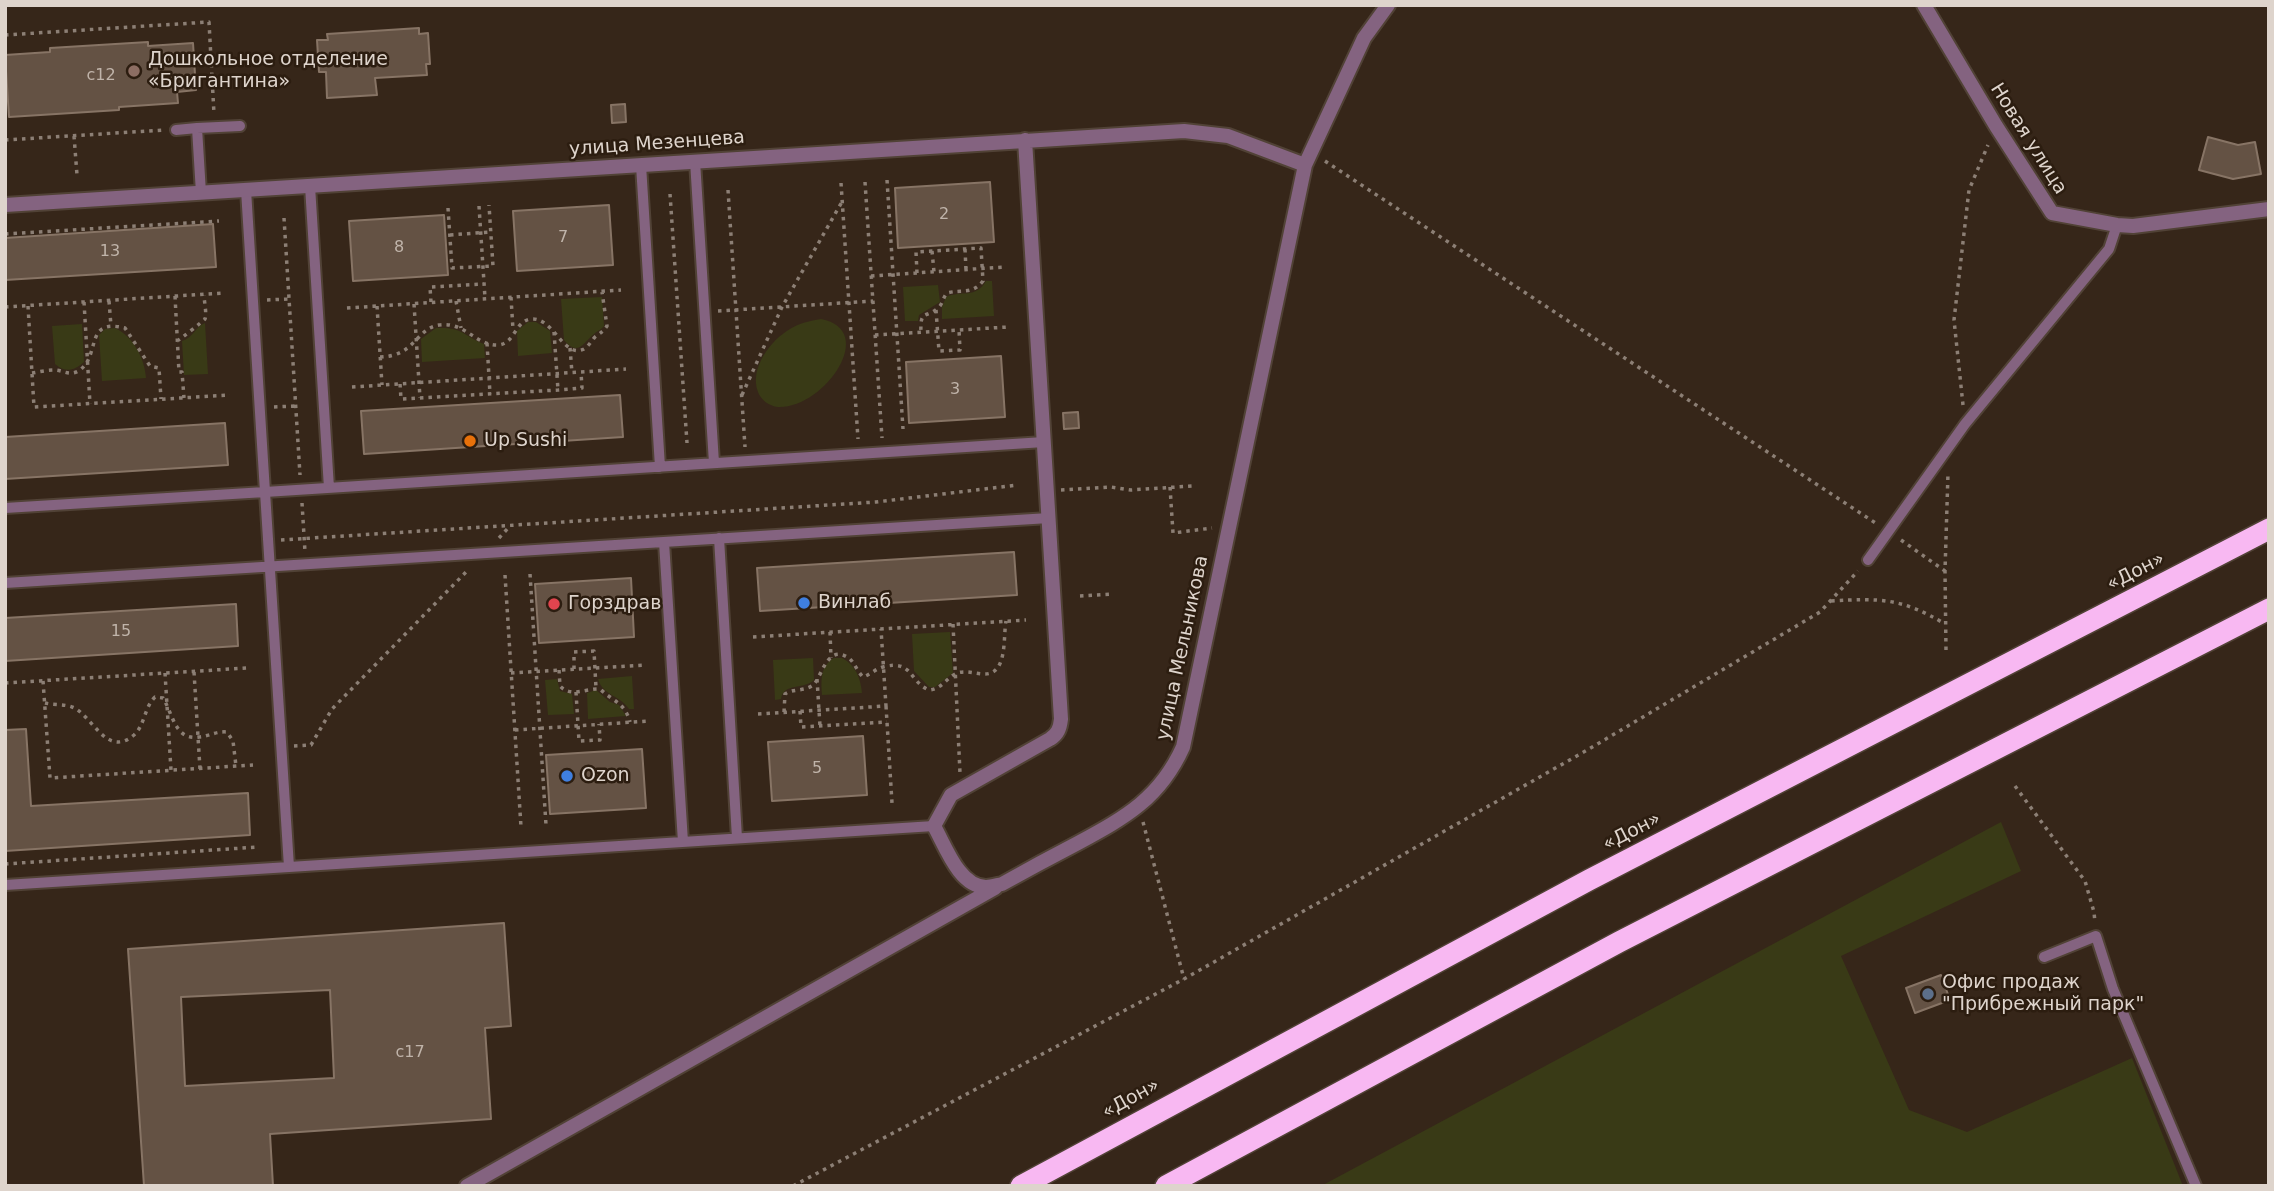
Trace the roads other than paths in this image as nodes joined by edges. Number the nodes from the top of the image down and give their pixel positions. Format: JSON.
{"nodes":[{"id":1,"x":1388,"y":5,"type":"edge"},
{"id":2,"x":1924,"y":5,"type":"edge"},
{"id":3,"x":240,"y":125,"type":"dead end"},
{"id":4,"x":197,"y":128,"type":"junction"},
{"id":5,"x":177,"y":130,"type":"road end"},
{"id":6,"x":1025,"y":140,"type":"junction"},
{"id":7,"x":695,"y":161,"type":"junction"},
{"id":8,"x":641,"y":165,"type":"junction"},
{"id":9,"x":1305,"y":165,"type":"junction"},
{"id":10,"x":310,"y":186,"type":"junction"},
{"id":11,"x":246,"y":190,"type":"junction"},
{"id":12,"x":201,"y":193,"type":"junction"},
{"id":13,"x":5,"y":205,"type":"edge"},
{"id":14,"x":2269,"y":209,"type":"edge"},
{"id":15,"x":2118,"y":225,"type":"junction"},
{"id":16,"x":1044,"y":442,"type":"junction"},
{"id":17,"x":714,"y":463,"type":"junction"},
{"id":18,"x":660,"y":467,"type":"junction"},
{"id":19,"x":329,"y":488,"type":"junction"},
{"id":20,"x":265,"y":492,"type":"junction"},
{"id":21,"x":5,"y":508,"type":"edge"},
{"id":22,"x":1049,"y":518,"type":"junction"},
{"id":23,"x":2269,"y":529,"type":"edge"},
{"id":24,"x":719,"y":538,"type":"junction"},
{"id":25,"x":664,"y":542,"type":"junction"},
{"id":26,"x":1868,"y":560,"type":"road end"},
{"id":27,"x":270,"y":566,"type":"junction"},
{"id":28,"x":5,"y":583,"type":"edge"},
{"id":29,"x":2269,"y":609,"type":"edge"},
{"id":30,"x":934,"y":826,"type":"junction"},
{"id":31,"x":737,"y":838,"type":"junction"},
{"id":32,"x":683,"y":842,"type":"junction"},
{"id":33,"x":289,"y":867,"type":"junction"},
{"id":34,"x":1002,"y":884,"type":"junction"},
{"id":35,"x":5,"y":885,"type":"edge"},
{"id":36,"x":2044,"y":957,"type":"dead end"},
{"id":37,"x":467,"y":1186,"type":"edge"},
{"id":38,"x":1021,"y":1186,"type":"edge"},
{"id":39,"x":1166,"y":1186,"type":"edge"},
{"id":40,"x":2196,"y":1186,"type":"edge"}],
"edges":[{"from":1,"to":9,"type":"street","name":"улица Мельникова"},
{"from":2,"to":15,"type":"street","name":"Новая улица"},
{"from":3,"to":4,"type":"lane"},
{"from":4,"to":5,"type":"lane"},
{"from":4,"to":12,"type":"lane"},
{"from":6,"to":7,"type":"street","name":"улица Мезенцева"},
{"from":6,"to":9,"type":"street","name":"улица Мезенцева"},
{"from":6,"to":16,"type":"street"},
{"from":7,"to":8,"type":"street","name":"улица Мезенцева"},
{"from":7,"to":17,"type":"lane"},
{"from":8,"to":10,"type":"street","name":"улица Мезенцева"},
{"from":8,"to":18,"type":"lane"},
{"from":9,"to":34,"type":"street","name":"улица Мельникова"},
{"from":10,"to":11,"type":"street","name":"улица Мезенцева"},
{"from":10,"to":19,"type":"lane"},
{"from":11,"to":12,"type":"street","name":"улица Мезенцева"},
{"from":11,"to":20,"type":"lane"},
{"from":12,"to":13,"type":"street","name":"улица Мезенцева"},
{"from":14,"to":15,"type":"street","name":"Новая улица"},
{"from":15,"to":26,"type":"lane"},
{"from":16,"to":17,"type":"lane"},
{"from":16,"to":22,"type":"street"},
{"from":17,"to":18,"type":"lane"},
{"from":18,"to":19,"type":"lane"},
{"from":19,"to":20,"type":"lane"},
{"from":20,"to":21,"type":"lane"},
{"from":20,"to":27,"type":"lane"},
{"from":22,"to":24,"type":"lane"},
{"from":22,"to":30,"type":"street"},
{"from":23,"to":38,"type":"highway","name":"«Дон»"},
{"from":24,"to":25,"type":"lane"},
{"from":24,"to":31,"type":"lane"},
{"from":25,"to":27,"type":"lane"},
{"from":25,"to":32,"type":"lane"},
{"from":27,"to":28,"type":"lane"},
{"from":27,"to":33,"type":"lane"},
{"from":29,"to":39,"type":"highway"},
{"from":30,"to":31,"type":"lane"},
{"from":30,"to":34,"type":"street"},
{"from":31,"to":32,"type":"lane"},
{"from":32,"to":33,"type":"lane"},
{"from":33,"to":35,"type":"lane"},
{"from":34,"to":37,"type":"street","name":"улица Мельникова"},
{"from":36,"to":40,"type":"lane"}]}
